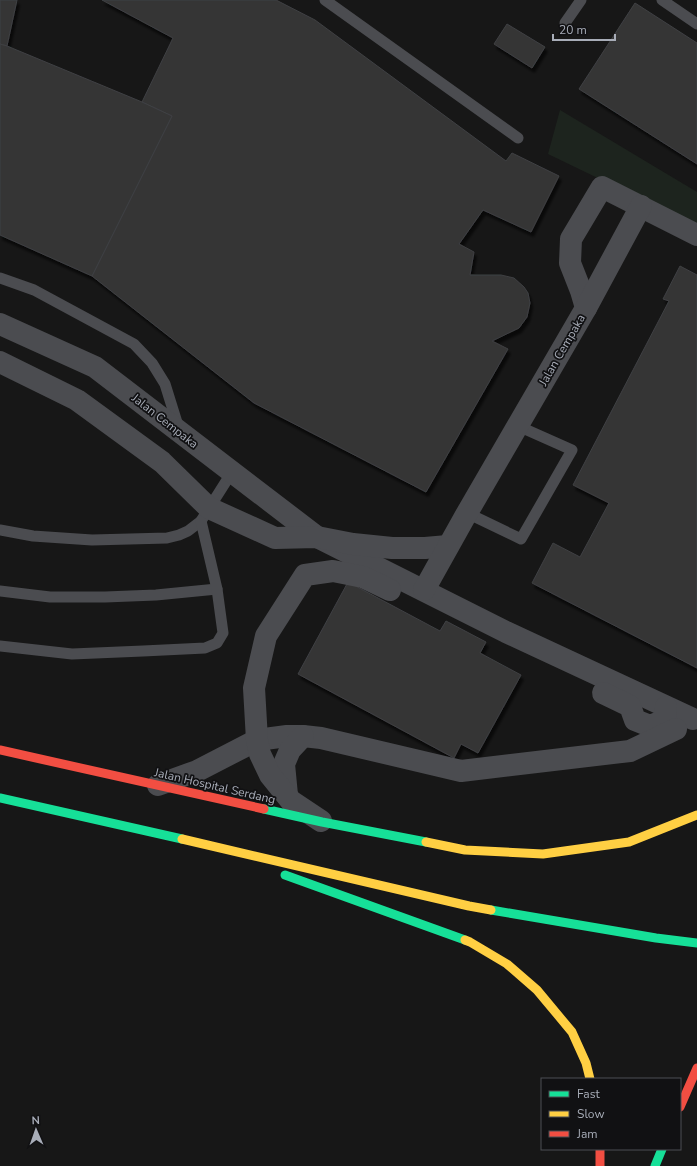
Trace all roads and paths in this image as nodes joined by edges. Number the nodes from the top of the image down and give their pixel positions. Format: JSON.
{"nodes":[{"id":1,"x":325,"y":0,"type":"edge"},
{"id":2,"x":581,"y":0,"type":"edge"},
{"id":3,"x":662,"y":0,"type":"edge"},
{"id":4,"x":565,"y":23,"type":"dead end"},
{"id":5,"x":697,"y":24,"type":"edge"},
{"id":6,"x":518,"y":138,"type":"dead end"},
{"id":7,"x":641,"y":206,"type":"junction"},
{"id":8,"x":697,"y":234,"type":"edge"},
{"id":9,"x":0,"y":278,"type":"edge"},
{"id":10,"x":586,"y":308,"type":"junction"},
{"id":11,"x":0,"y":324,"type":"edge"},
{"id":12,"x":0,"y":362,"type":"edge"},
{"id":13,"x":518,"y":426,"type":"junction"},
{"id":14,"x":180,"y":433,"type":"junction"},
{"id":15,"x":232,"y":472,"type":"junction"},
{"id":16,"x":467,"y":513,"type":"junction"},
{"id":17,"x":205,"y":514,"type":"junction"},
{"id":18,"x":0,"y":530,"type":"edge"},
{"id":19,"x":318,"y":537,"type":"junction"},
{"id":20,"x":448,"y":546,"type":"junction"},
{"id":21,"x":217,"y":589,"type":"junction"},
{"id":22,"x":424,"y":590,"type":"junction"},
{"id":23,"x":0,"y":591,"type":"edge"},
{"id":24,"x":0,"y":646,"type":"edge"},
{"id":25,"x":666,"y":707,"type":"junction"},
{"id":26,"x":695,"y":717,"type":"edge"},
{"id":27,"x":303,"y":736,"type":"junction"},
{"id":28,"x":257,"y":740,"type":"junction"},
{"id":29,"x":0,"y":750,"type":"edge"},
{"id":30,"x":158,"y":785,"type":"junction"},
{"id":31,"x":287,"y":795,"type":"junction"},
{"id":32,"x":0,"y":798,"type":"edge"},
{"id":33,"x":697,"y":815,"type":"edge"},
{"id":34,"x":322,"y":822,"type":"junction"},
{"id":35,"x":182,"y":839,"type":"junction"},
{"id":36,"x":256,"y":865,"type":"dead end"},
{"id":37,"x":278,"y":873,"type":"dead end"},
{"id":38,"x":697,"y":943,"type":"edge"},
{"id":39,"x":697,"y":1068,"type":"edge"},
{"id":40,"x":590,"y":1078,"type":"edge"},
{"id":41,"x":681,"y":1105,"type":"edge"},
{"id":42,"x":600,"y":1150,"type":"edge"},
{"id":43,"x":662,"y":1150,"type":"edge"},
{"id":44,"x":600,"y":1166,"type":"edge"},
{"id":45,"x":655,"y":1166,"type":"edge"}],
"edges":[{"from":1,"to":6,"type":"lane"},
{"from":2,"to":4,"type":"lane"},
{"from":3,"to":5,"type":"lane"},
{"from":7,"to":8,"type":"street"},
{"from":7,"to":10,"type":"street","name":"Jalan Cempaka"},
{"from":7,"to":10,"type":"street"},
{"from":9,"to":14,"type":"lane"},
{"from":10,"to":13,"type":"street","name":"Jalan Cempaka"},
{"from":11,"to":14,"type":"street","name":"Jalan Cempaka"},
{"from":12,"to":17,"type":"street","name":"Jalan Cempaka"},
{"from":13,"to":16,"type":"street","name":"Jalan Cempaka"},
{"from":13,"to":16,"type":"lane"},
{"from":14,"to":15,"type":"street","name":"Jalan Cempaka"},
{"from":15,"to":17,"type":"lane"},
{"from":15,"to":19,"type":"street","name":"Jalan Cempaka"},
{"from":16,"to":20,"type":"street","name":"Jalan Cempaka"},
{"from":17,"to":18,"type":"lane"},
{"from":17,"to":19,"type":"street","name":"Jalan Cempaka"},
{"from":17,"to":21,"type":"lane"},
{"from":19,"to":20,"type":"street","name":"Jalan Cempaka"},
{"from":19,"to":22,"type":"street","name":"Jalan Cempaka"},
{"from":20,"to":22,"type":"street","name":"Jalan Cempaka"},
{"from":21,"to":23,"type":"lane"},
{"from":21,"to":24,"type":"lane"},
{"from":22,"to":25,"type":"street"},
{"from":25,"to":26,"type":"street"},
{"from":25,"to":28,"type":"street"},
{"from":26,"to":27,"type":"street"},
{"from":27,"to":28,"type":"street"},
{"from":27,"to":31,"type":"street"},
{"from":28,"to":30,"type":"street"},
{"from":28,"to":31,"type":"street"},
{"from":29,"to":30,"type":"main road","name":"Jalan Hospital Serdang"},
{"from":30,"to":34,"type":"main road","name":"Jalan Hospital Serdang"},
{"from":31,"to":34,"type":"street"},
{"from":32,"to":35,"type":"main road"},
{"from":33,"to":34,"type":"main road","name":"Jalan Hospital Serdang"},
{"from":35,"to":36,"type":"main road"},
{"from":35,"to":38,"type":"main road"},
{"from":37,"to":40,"type":"main road"},
{"from":39,"to":41,"type":"main road"},
{"from":42,"to":44,"type":"main road"},
{"from":43,"to":45,"type":"main road"}]}
